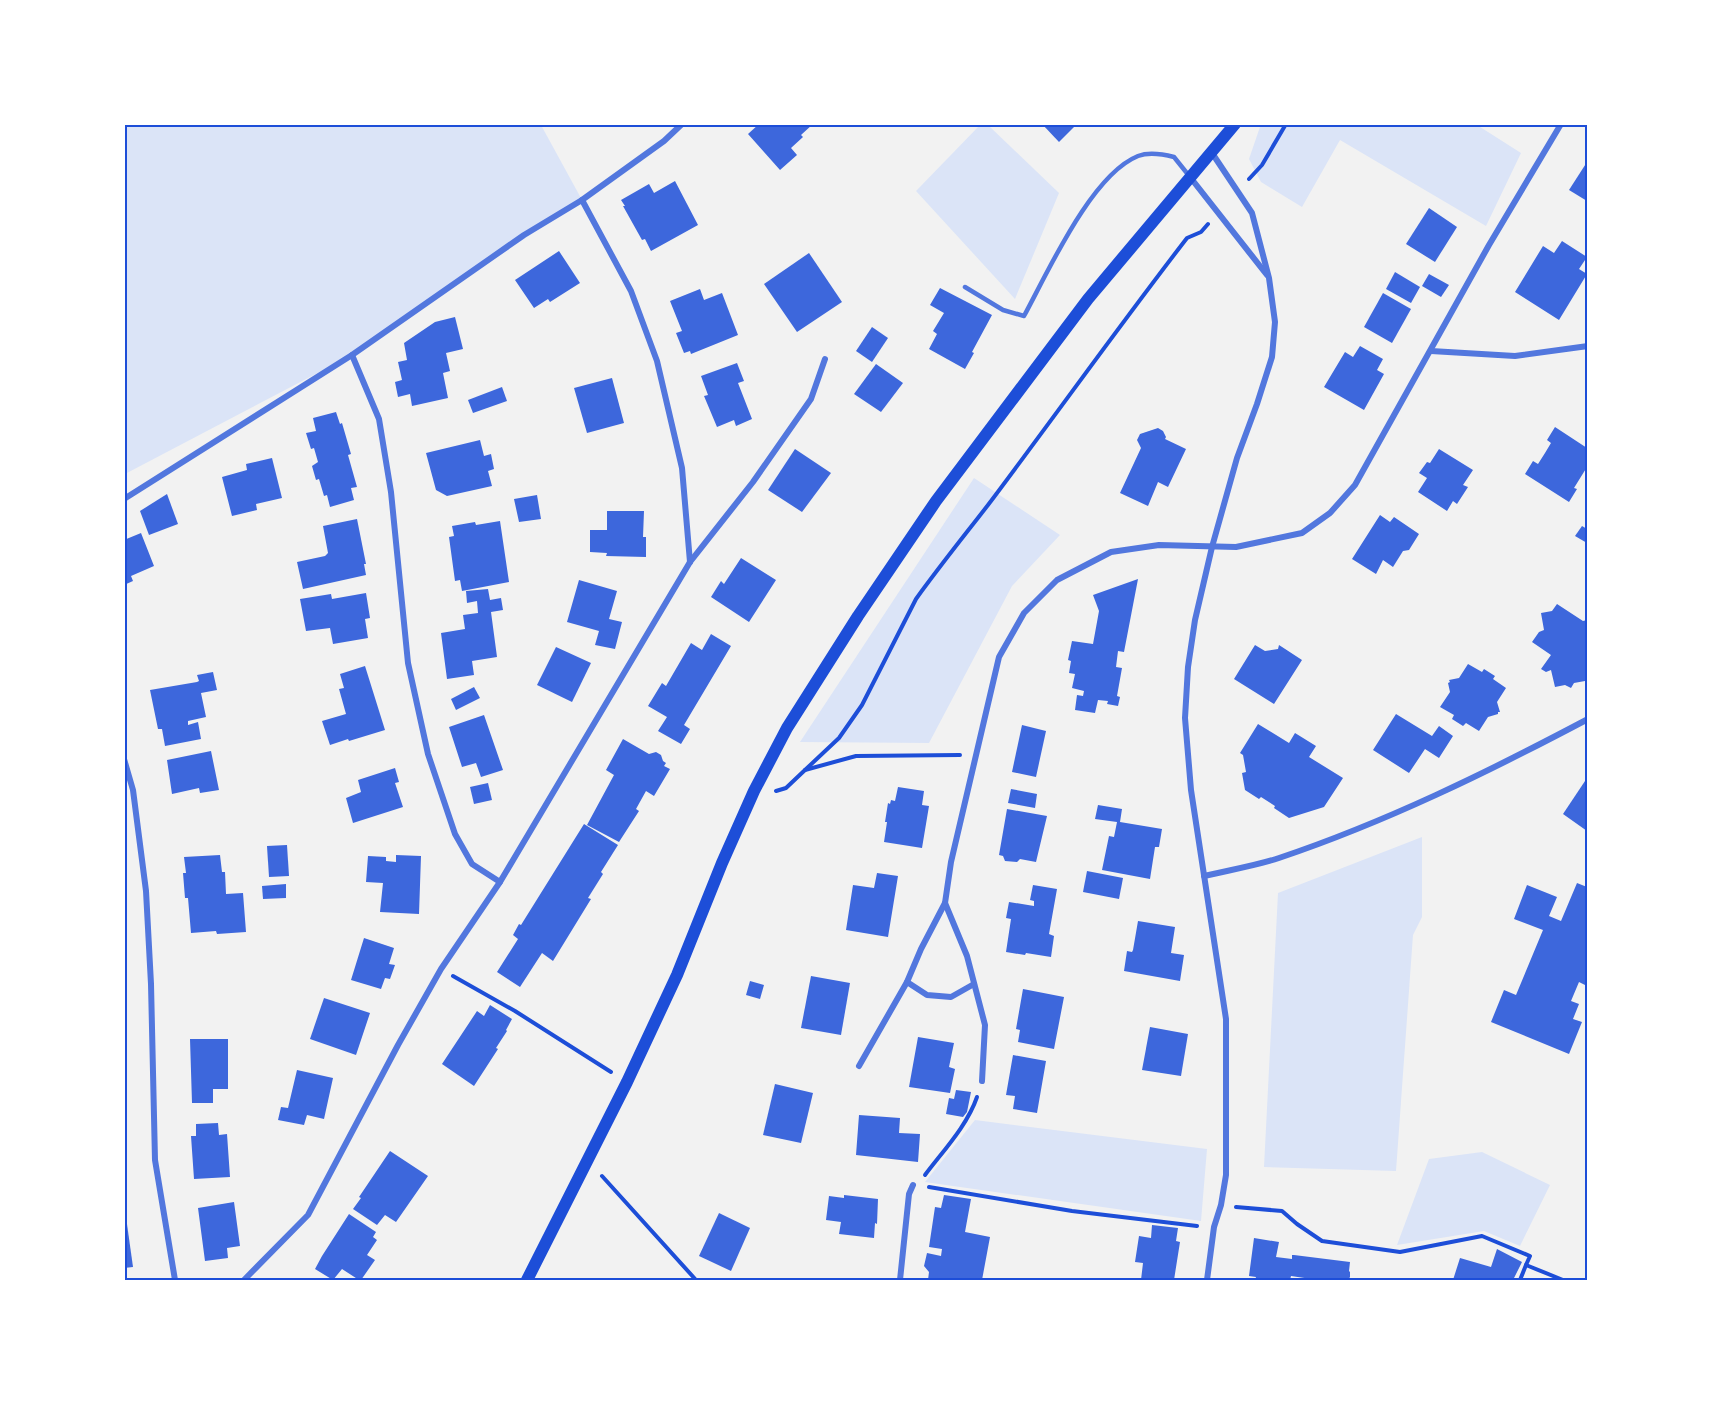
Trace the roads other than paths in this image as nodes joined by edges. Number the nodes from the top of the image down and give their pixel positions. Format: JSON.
{"nodes":[{"id":1,"x":682,"y":124,"type":"edge"},
{"id":2,"x":1235,"y":124,"type":"edge"},
{"id":3,"x":1561,"y":124,"type":"edge"},
{"id":4,"x":1212,"y":153,"type":"junction"},
{"id":5,"x":1190,"y":177,"type":"junction"},
{"id":6,"x":582,"y":200,"type":"junction"},
{"id":7,"x":1269,"y":278,"type":"junction"},
{"id":8,"x":965,"y":287,"type":"dead end"},
{"id":9,"x":1587,"y":346,"type":"edge"},
{"id":10,"x":1431,"y":351,"type":"junction"},
{"id":11,"x":352,"y":355,"type":"junction"},
{"id":12,"x":825,"y":359,"type":"dead end"},
{"id":13,"x":124,"y":499,"type":"edge"},
{"id":14,"x":1212,"y":547,"type":"junction"},
{"id":15,"x":690,"y":562,"type":"junction"},
{"id":16,"x":1587,"y":719,"type":"edge"},
{"id":17,"x":124,"y":759,"type":"edge"},
{"id":18,"x":1204,"y":876,"type":"junction"},
{"id":19,"x":500,"y":882,"type":"junction"},
{"id":20,"x":945,"y":903,"type":"junction"},
{"id":21,"x":907,"y":982,"type":"junction"},
{"id":22,"x":974,"y":984,"type":"junction"},
{"id":23,"x":859,"y":1066,"type":"dead end"},
{"id":24,"x":982,"y":1081,"type":"road end"},
{"id":25,"x":913,"y":1185,"type":"road end"},
{"id":26,"x":175,"y":1281,"type":"edge"},
{"id":27,"x":243,"y":1281,"type":"edge"},
{"id":28,"x":527,"y":1281,"type":"edge"},
{"id":29,"x":900,"y":1281,"type":"edge"},
{"id":30,"x":1208,"y":1281,"type":"edge"}],
"edges":[{"from":1,"to":6,"type":"street"},
{"from":2,"to":4,"type":"main road"},
{"from":3,"to":10,"type":"street"},
{"from":4,"to":5,"type":"main road"},
{"from":4,"to":7,"type":"street"},
{"from":5,"to":7,"type":"street"},
{"from":5,"to":8,"type":"lane"},
{"from":5,"to":28,"type":"main road"},
{"from":6,"to":11,"type":"street"},
{"from":6,"to":15,"type":"street"},
{"from":7,"to":14,"type":"street"},
{"from":9,"to":10,"type":"street"},
{"from":10,"to":14,"type":"street"},
{"from":11,"to":13,"type":"street"},
{"from":11,"to":19,"type":"street"},
{"from":12,"to":15,"type":"street"},
{"from":14,"to":18,"type":"street"},
{"from":14,"to":20,"type":"street"},
{"from":15,"to":19,"type":"street"},
{"from":16,"to":18,"type":"street"},
{"from":17,"to":26,"type":"street"},
{"from":18,"to":30,"type":"street"},
{"from":19,"to":27,"type":"street"},
{"from":20,"to":21,"type":"street"},
{"from":20,"to":22,"type":"street"},
{"from":21,"to":22,"type":"street"},
{"from":21,"to":23,"type":"street"},
{"from":22,"to":24,"type":"street"},
{"from":25,"to":29,"type":"street"}]}
